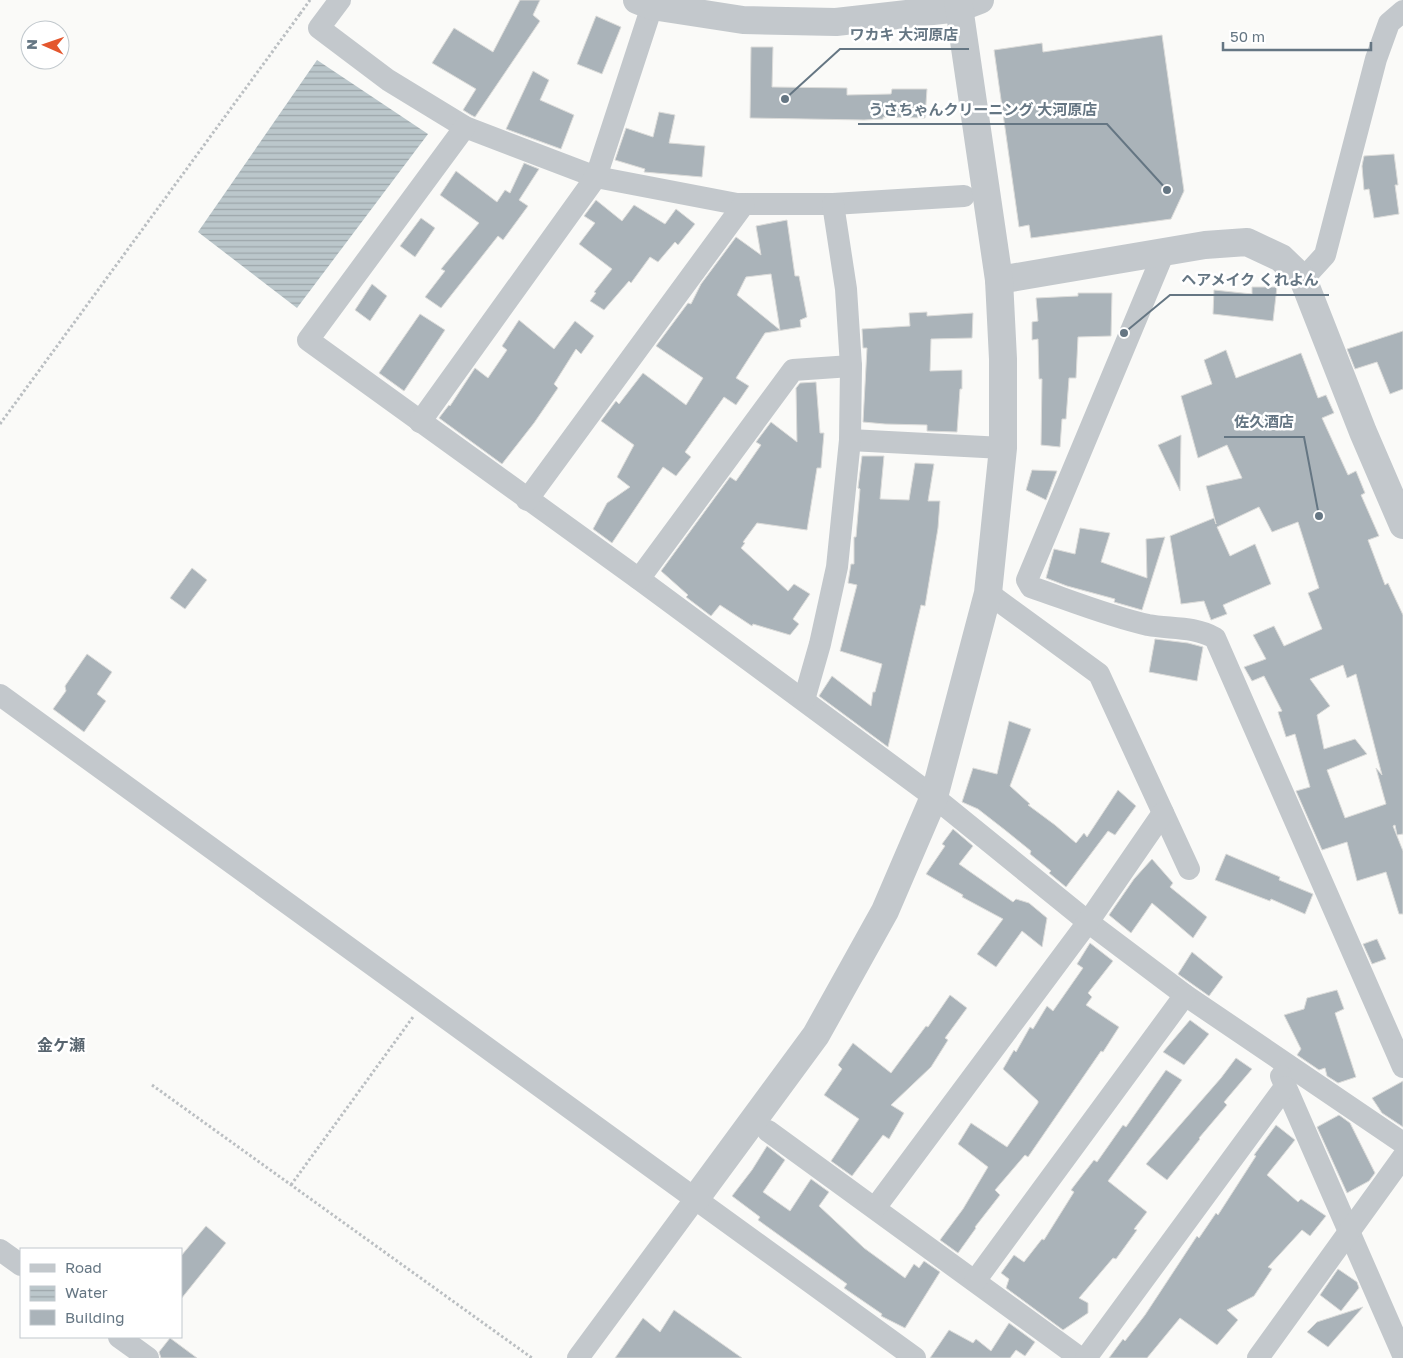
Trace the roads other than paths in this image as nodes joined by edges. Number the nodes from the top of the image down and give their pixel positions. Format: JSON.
{"nodes":[{"id":1,"x":340,"y":0,"type":"edge"},
{"id":2,"x":644,"y":3,"type":"edge"},
{"id":3,"x":966,"y":3,"type":"edge"},
{"id":4,"x":1403,"y":11,"type":"edge"},
{"id":5,"x":465,"y":127,"type":"junction"},
{"id":6,"x":596,"y":177,"type":"junction"},
{"id":7,"x":964,"y":196,"type":"dead end"},
{"id":8,"x":744,"y":204,"type":"junction"},
{"id":9,"x":833,"y":204,"type":"junction"},
{"id":10,"x":1164,"y":252,"type":"junction"},
{"id":11,"x":1303,"y":279,"type":"junction"},
{"id":12,"x":999,"y":280,"type":"junction"},
{"id":13,"x":851,"y":366,"type":"junction"},
{"id":14,"x":420,"y":422,"type":"junction"},
{"id":15,"x":850,"y":440,"type":"junction"},
{"id":16,"x":1003,"y":448,"type":"junction"},
{"id":17,"x":527,"y":500,"type":"junction"},
{"id":18,"x":1403,"y":525,"type":"edge"},
{"id":19,"x":639,"y":579,"type":"junction"},
{"id":20,"x":1031,"y":587,"type":"junction"},
{"id":21,"x":988,"y":593,"type":"junction"},
{"id":22,"x":1014,"y":612,"type":"junction"},
{"id":23,"x":0,"y":694,"type":"edge"},
{"id":24,"x":804,"y":700,"type":"junction"},
{"id":25,"x":934,"y":797,"type":"junction"},
{"id":26,"x":1163,"y":814,"type":"junction"},
{"id":27,"x":1189,"y":869,"type":"dead end"},
{"id":28,"x":1088,"y":922,"type":"junction"},
{"id":29,"x":1185,"y":995,"type":"junction"},
{"id":30,"x":1272,"y":1054,"type":"junction"},
{"id":31,"x":1403,"y":1067,"type":"edge"},
{"id":32,"x":1285,"y":1087,"type":"junction"},
{"id":33,"x":768,"y":1131,"type":"dead end"},
{"id":34,"x":1403,"y":1143,"type":"edge"},
{"id":35,"x":1403,"y":1157,"type":"edge"},
{"id":36,"x":696,"y":1198,"type":"junction"},
{"id":37,"x":874,"y":1208,"type":"junction"},
{"id":38,"x":1350,"y":1231,"type":"junction"},
{"id":39,"x":0,"y":1250,"type":"edge"},
{"id":40,"x":20,"y":1264,"type":"edge"},
{"id":41,"x":975,"y":1281,"type":"junction"},
{"id":42,"x":120,"y":1338,"type":"edge"},
{"id":43,"x":1403,"y":1354,"type":"edge"},
{"id":44,"x":148,"y":1358,"type":"edge"},
{"id":45,"x":578,"y":1358,"type":"edge"},
{"id":46,"x":915,"y":1358,"type":"edge"},
{"id":47,"x":1080,"y":1358,"type":"edge"},
{"id":48,"x":1086,"y":1358,"type":"edge"},
{"id":49,"x":1258,"y":1358,"type":"edge"}],
"edges":[{"from":1,"to":5,"type":"street"},
{"from":2,"to":3,"type":"street"},
{"from":2,"to":6,"type":"street"},
{"from":3,"to":12,"type":"street"},
{"from":4,"to":11,"type":"street"},
{"from":5,"to":6,"type":"street"},
{"from":5,"to":14,"type":"street"},
{"from":6,"to":8,"type":"street"},
{"from":6,"to":14,"type":"street"},
{"from":7,"to":9,"type":"street"},
{"from":8,"to":9,"type":"street"},
{"from":8,"to":17,"type":"street"},
{"from":9,"to":13,"type":"street"},
{"from":10,"to":11,"type":"street"},
{"from":10,"to":12,"type":"street"},
{"from":10,"to":20,"type":"street"},
{"from":11,"to":18,"type":"street"},
{"from":12,"to":16,"type":"street"},
{"from":13,"to":15,"type":"street"},
{"from":13,"to":19,"type":"street"},
{"from":14,"to":17,"type":"street"},
{"from":15,"to":16,"type":"street"},
{"from":15,"to":24,"type":"street"},
{"from":16,"to":21,"type":"street"},
{"from":17,"to":19,"type":"street"},
{"from":19,"to":24,"type":"street"},
{"from":20,"to":22,"type":"street"},
{"from":20,"to":31,"type":"street"},
{"from":21,"to":22,"type":"street"},
{"from":21,"to":25,"type":"street"},
{"from":22,"to":26,"type":"street"},
{"from":23,"to":36,"type":"street"},
{"from":24,"to":25,"type":"street"},
{"from":25,"to":28,"type":"street"},
{"from":25,"to":36,"type":"street"},
{"from":26,"to":27,"type":"street"},
{"from":26,"to":28,"type":"street"},
{"from":28,"to":29,"type":"street"},
{"from":28,"to":37,"type":"street"},
{"from":29,"to":30,"type":"street"},
{"from":29,"to":41,"type":"street"},
{"from":30,"to":32,"type":"street"},
{"from":30,"to":34,"type":"street"},
{"from":32,"to":38,"type":"street"},
{"from":32,"to":48,"type":"street"},
{"from":33,"to":37,"type":"street"},
{"from":35,"to":38,"type":"street"},
{"from":36,"to":45,"type":"street"},
{"from":36,"to":46,"type":"street"},
{"from":37,"to":41,"type":"street"},
{"from":38,"to":43,"type":"street"},
{"from":38,"to":49,"type":"street"},
{"from":39,"to":40,"type":"street"},
{"from":41,"to":47,"type":"street"},
{"from":42,"to":44,"type":"street"}]}
